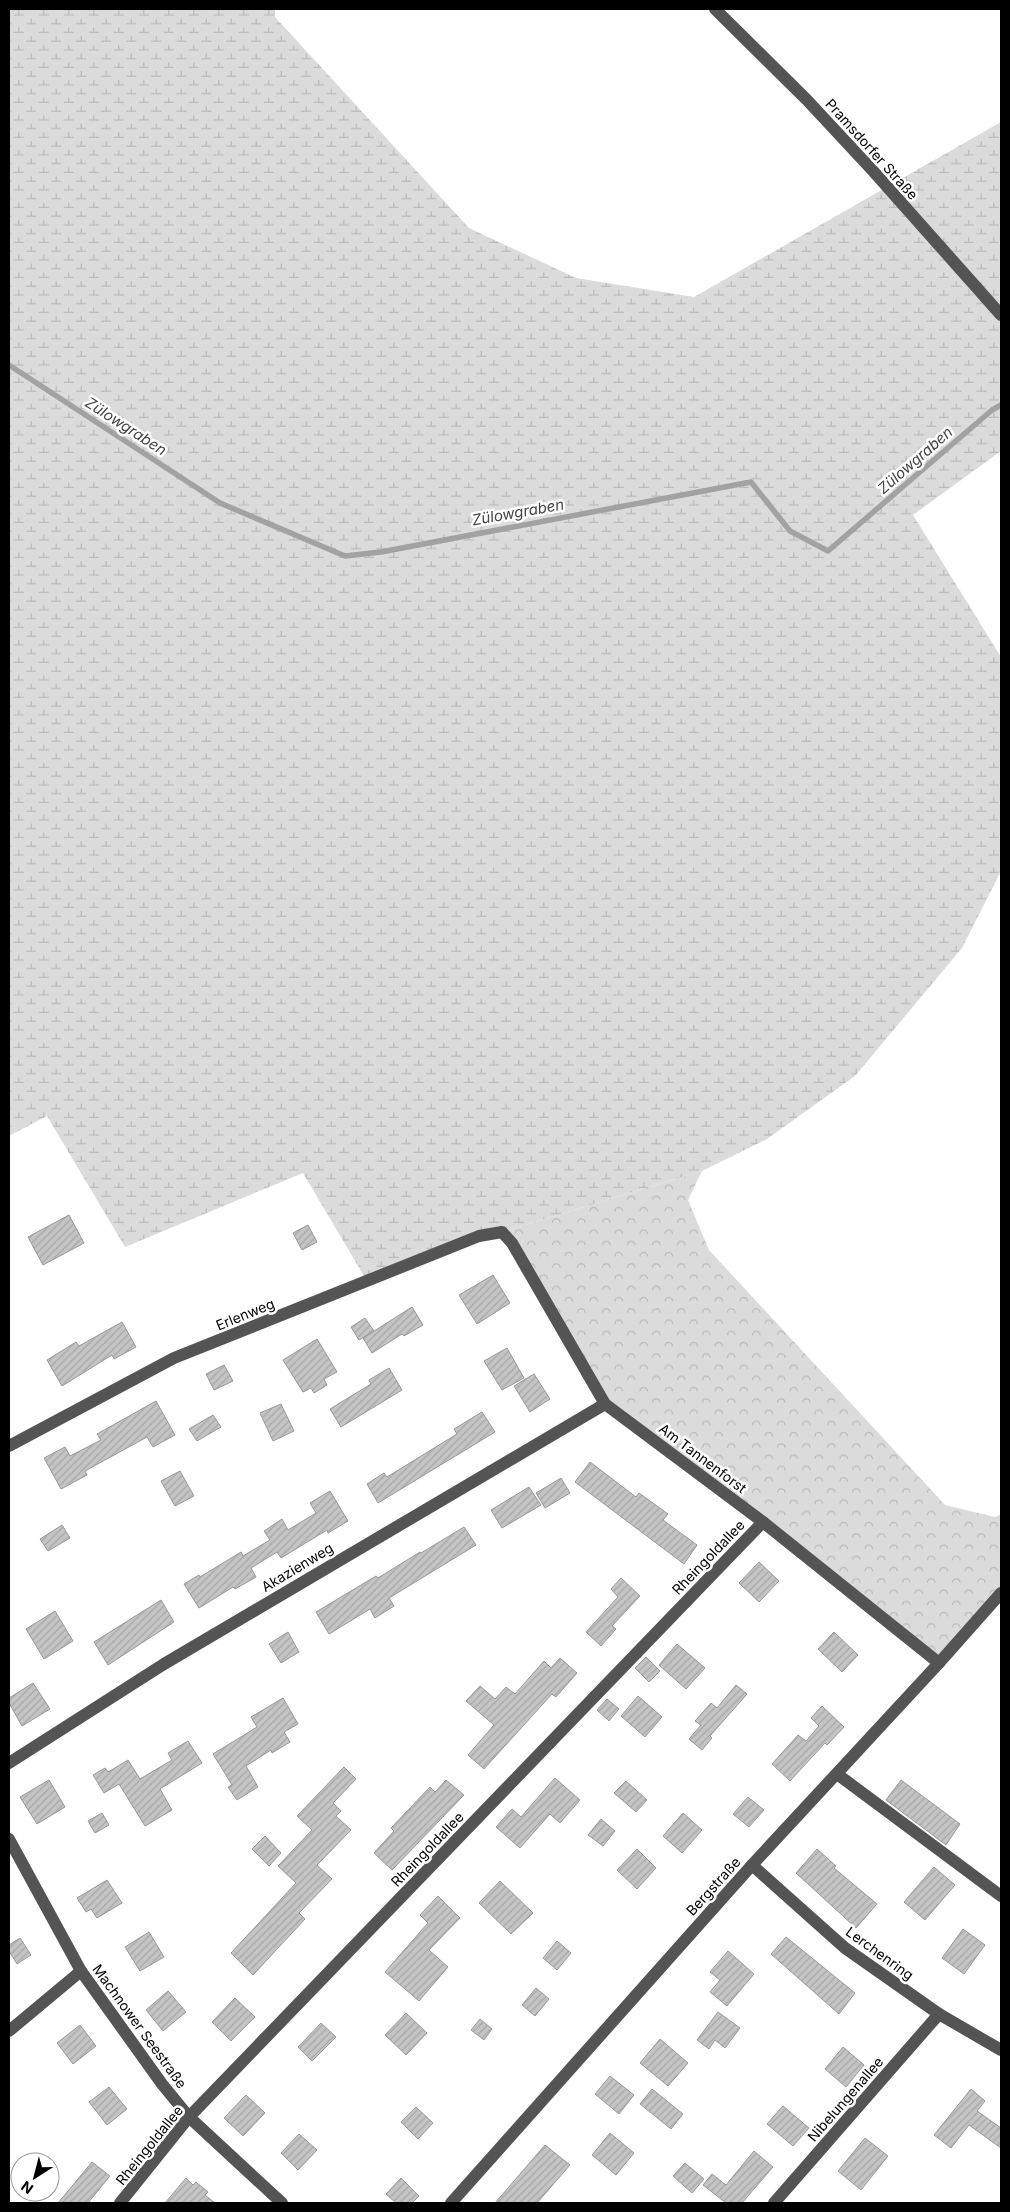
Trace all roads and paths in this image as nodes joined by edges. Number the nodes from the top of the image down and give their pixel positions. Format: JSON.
{"nodes":[{"id":1,"x":715,"y":9,"type":"edge"},
{"id":2,"x":1001,"y":315,"type":"edge"},
{"id":3,"x":502,"y":1232,"type":"joint"},
{"id":4,"x":605,"y":1404,"type":"junction"},
{"id":5,"x":9,"y":1446,"type":"edge"},
{"id":6,"x":763,"y":1522,"type":"junction"},
{"id":7,"x":1001,"y":1593,"type":"edge"},
{"id":8,"x":939,"y":1663,"type":"junction"},
{"id":9,"x":9,"y":1763,"type":"edge"},
{"id":10,"x":837,"y":1774,"type":"junction"},
{"id":11,"x":9,"y":1839,"type":"edge"},
{"id":12,"x":752,"y":1864,"type":"junction"},
{"id":13,"x":1001,"y":1896,"type":"edge"},
{"id":14,"x":81,"y":1971,"type":"junction"},
{"id":15,"x":939,"y":2014,"type":"junction"},
{"id":16,"x":9,"y":2031,"type":"edge"},
{"id":17,"x":1001,"y":2050,"type":"edge"},
{"id":18,"x":189,"y":2117,"type":"junction"},
{"id":19,"x":120,"y":2203,"type":"edge"},
{"id":20,"x":282,"y":2203,"type":"edge"},
{"id":21,"x":451,"y":2203,"type":"edge"},
{"id":22,"x":774,"y":2203,"type":"edge"}],
"edges":[{"from":1,"to":2,"type":"street","name":"Pramsdorfer Straße"},
{"from":3,"to":4,"type":"street","name":"Am Tannenforst"},
{"from":3,"to":5,"type":"street","name":"Erlenweg"},
{"from":4,"to":6,"type":"street","name":"Am Tannenforst"},
{"from":4,"to":9,"type":"street","name":"Akazienweg"},
{"from":6,"to":8,"type":"street","name":"Am Tannenforst"},
{"from":6,"to":18,"type":"street","name":"Rheingoldallee"},
{"from":7,"to":8,"type":"street","name":"Bergstraße"},
{"from":8,"to":10,"type":"street","name":"Bergstraße"},
{"from":10,"to":12,"type":"street","name":"Bergstraße"},
{"from":10,"to":13,"type":"street"},
{"from":11,"to":14,"type":"street","name":"Machnower Seestraße"},
{"from":12,"to":15,"type":"street","name":"Lerchenring"},
{"from":12,"to":21,"type":"street","name":"Bergstraße"},
{"from":14,"to":16,"type":"street"},
{"from":14,"to":18,"type":"street","name":"Machnower Seestraße"},
{"from":15,"to":17,"type":"street","name":"Lerchenring"},
{"from":15,"to":22,"type":"street","name":"Nibelungenallee"},
{"from":18,"to":19,"type":"street","name":"Rheingoldallee"},
{"from":18,"to":20,"type":"street","name":"Machnower Seestraße"}]}
